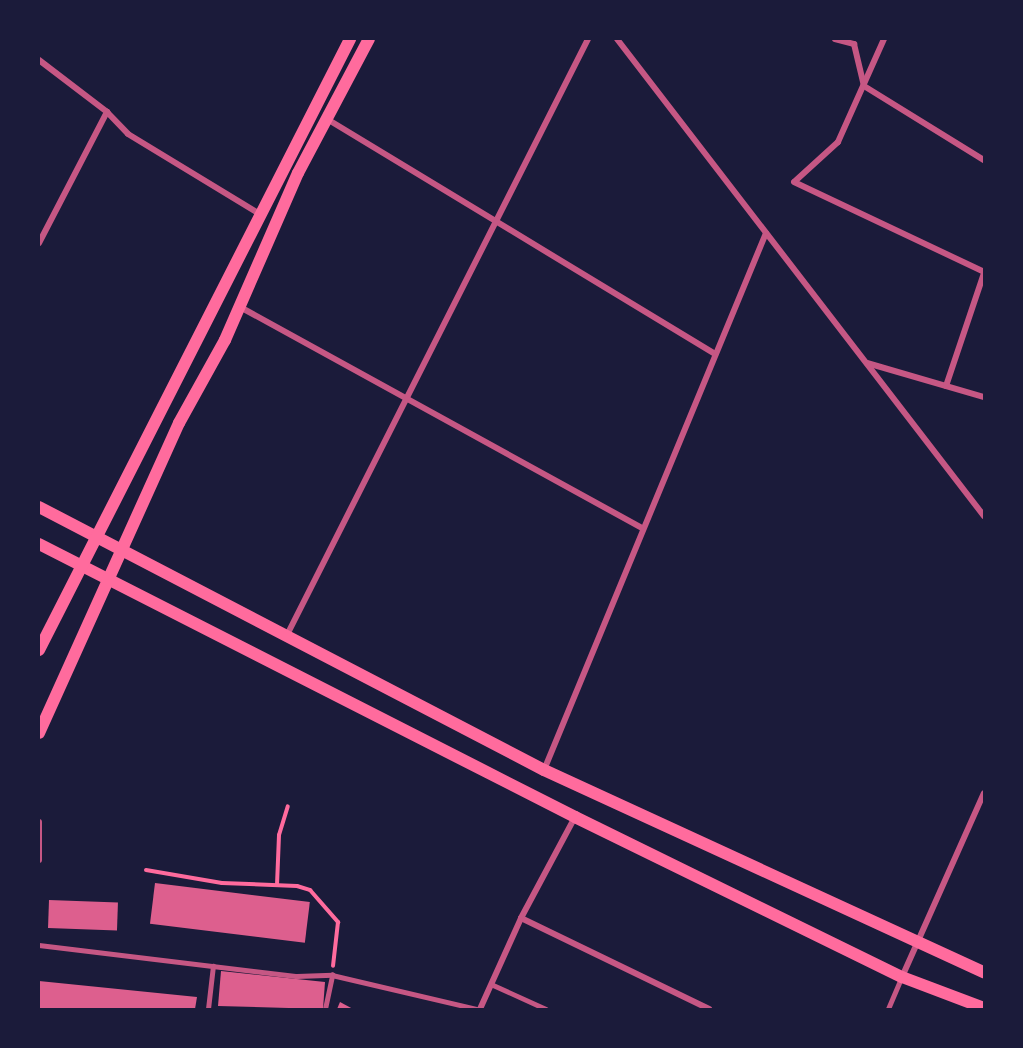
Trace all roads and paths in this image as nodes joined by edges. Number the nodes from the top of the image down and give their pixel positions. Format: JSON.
{"nodes":[{"id":1,"x":350,"y":39,"type":"edge"},
{"id":2,"x":369,"y":39,"type":"edge"},
{"id":3,"x":588,"y":39,"type":"edge"},
{"id":4,"x":617,"y":39,"type":"edge"},
{"id":5,"x":835,"y":39,"type":"edge"},
{"id":6,"x":884,"y":39,"type":"edge"},
{"id":7,"x":39,"y":60,"type":"edge"},
{"id":8,"x":864,"y":86,"type":"junction"},
{"id":9,"x":107,"y":112,"type":"junction"},
{"id":10,"x":327,"y":119,"type":"junction"},
{"id":11,"x":984,"y":160,"type":"edge"},
{"id":12,"x":261,"y":214,"type":"junction"},
{"id":13,"x":766,"y":233,"type":"junction"},
{"id":14,"x":39,"y":243,"type":"edge"},
{"id":15,"x":984,"y":272,"type":"edge"},
{"id":16,"x":239,"y":307,"type":"junction"},
{"id":17,"x":715,"y":354,"type":"junction"},
{"id":18,"x":866,"y":363,"type":"junction"},
{"id":19,"x":946,"y":386,"type":"junction"},
{"id":20,"x":984,"y":397,"type":"edge"},
{"id":21,"x":39,"y":507,"type":"edge"},
{"id":22,"x":984,"y":516,"type":"edge"},
{"id":23,"x":642,"y":528,"type":"junction"},
{"id":24,"x":97,"y":537,"type":"junction"},
{"id":25,"x":39,"y":544,"type":"edge"},
{"id":26,"x":120,"y":552,"type":"junction"},
{"id":27,"x":81,"y":567,"type":"junction"},
{"id":28,"x":109,"y":582,"type":"junction"},
{"id":29,"x":288,"y":633,"type":"junction"},
{"id":30,"x":39,"y":650,"type":"edge"},
{"id":31,"x":39,"y":733,"type":"edge"},
{"id":32,"x":544,"y":770,"type":"junction"},
{"id":33,"x":984,"y":793,"type":"edge"},
{"id":34,"x":288,"y":806,"type":"dead end"},
{"id":35,"x":575,"y":818,"type":"junction"},
{"id":36,"x":39,"y":822,"type":"edge"},
{"id":37,"x":39,"y":860,"type":"edge"},
{"id":38,"x":146,"y":870,"type":"dead end"},
{"id":39,"x":277,"y":885,"type":"junction"},
{"id":40,"x":521,"y":918,"type":"junction"},
{"id":41,"x":915,"y":943,"type":"junction"},
{"id":42,"x":39,"y":945,"type":"edge"},
{"id":43,"x":213,"y":966,"type":"junction"},
{"id":44,"x":984,"y":972,"type":"edge"},
{"id":45,"x":332,"y":975,"type":"junction"},
{"id":46,"x":902,"y":977,"type":"junction"},
{"id":47,"x":491,"y":984,"type":"junction"},
{"id":48,"x":984,"y":1008,"type":"edge"},
{"id":49,"x":208,"y":1009,"type":"edge"},
{"id":50,"x":325,"y":1009,"type":"edge"},
{"id":51,"x":479,"y":1009,"type":"edge"},
{"id":52,"x":546,"y":1009,"type":"edge"},
{"id":53,"x":709,"y":1009,"type":"edge"},
{"id":54,"x":888,"y":1009,"type":"edge"}],
"edges":[{"from":1,"to":12,"type":"main road"},
{"from":2,"to":10,"type":"main road"},
{"from":3,"to":29,"type":"street"},
{"from":4,"to":13,"type":"street"},
{"from":5,"to":8,"type":"street"},
{"from":6,"to":8,"type":"street"},
{"from":7,"to":9,"type":"street"},
{"from":8,"to":11,"type":"street"},
{"from":8,"to":15,"type":"street"},
{"from":9,"to":12,"type":"street"},
{"from":9,"to":14,"type":"street"},
{"from":10,"to":16,"type":"main road"},
{"from":10,"to":17,"type":"street"},
{"from":12,"to":24,"type":"main road"},
{"from":13,"to":17,"type":"street"},
{"from":13,"to":18,"type":"street"},
{"from":15,"to":19,"type":"street"},
{"from":16,"to":23,"type":"street"},
{"from":16,"to":26,"type":"main road"},
{"from":17,"to":23,"type":"street"},
{"from":18,"to":19,"type":"street"},
{"from":18,"to":22,"type":"street"},
{"from":19,"to":20,"type":"street"},
{"from":21,"to":24,"type":"main road"},
{"from":23,"to":32,"type":"street"},
{"from":24,"to":26,"type":"main road"},
{"from":24,"to":27,"type":"main road"},
{"from":25,"to":27,"type":"main road"},
{"from":26,"to":28,"type":"main road"},
{"from":26,"to":29,"type":"main road"},
{"from":27,"to":28,"type":"main road"},
{"from":27,"to":30,"type":"main road"},
{"from":28,"to":31,"type":"main road"},
{"from":28,"to":35,"type":"main road"},
{"from":29,"to":32,"type":"main road"},
{"from":32,"to":41,"type":"main road"},
{"from":33,"to":41,"type":"street"},
{"from":34,"to":39,"type":"path"},
{"from":35,"to":40,"type":"street"},
{"from":35,"to":46,"type":"main road"},
{"from":36,"to":37,"type":"street"},
{"from":38,"to":39,"type":"path"},
{"from":39,"to":45,"type":"path"},
{"from":40,"to":47,"type":"street"},
{"from":40,"to":53,"type":"street"},
{"from":41,"to":44,"type":"main road"},
{"from":41,"to":46,"type":"street"},
{"from":42,"to":43,"type":"lane"},
{"from":43,"to":45,"type":"lane"},
{"from":43,"to":49,"type":"lane"},
{"from":45,"to":50,"type":"lane"},
{"from":45,"to":51,"type":"lane"},
{"from":46,"to":48,"type":"main road"},
{"from":46,"to":54,"type":"lane"},
{"from":47,"to":51,"type":"street"},
{"from":47,"to":52,"type":"lane"}]}
